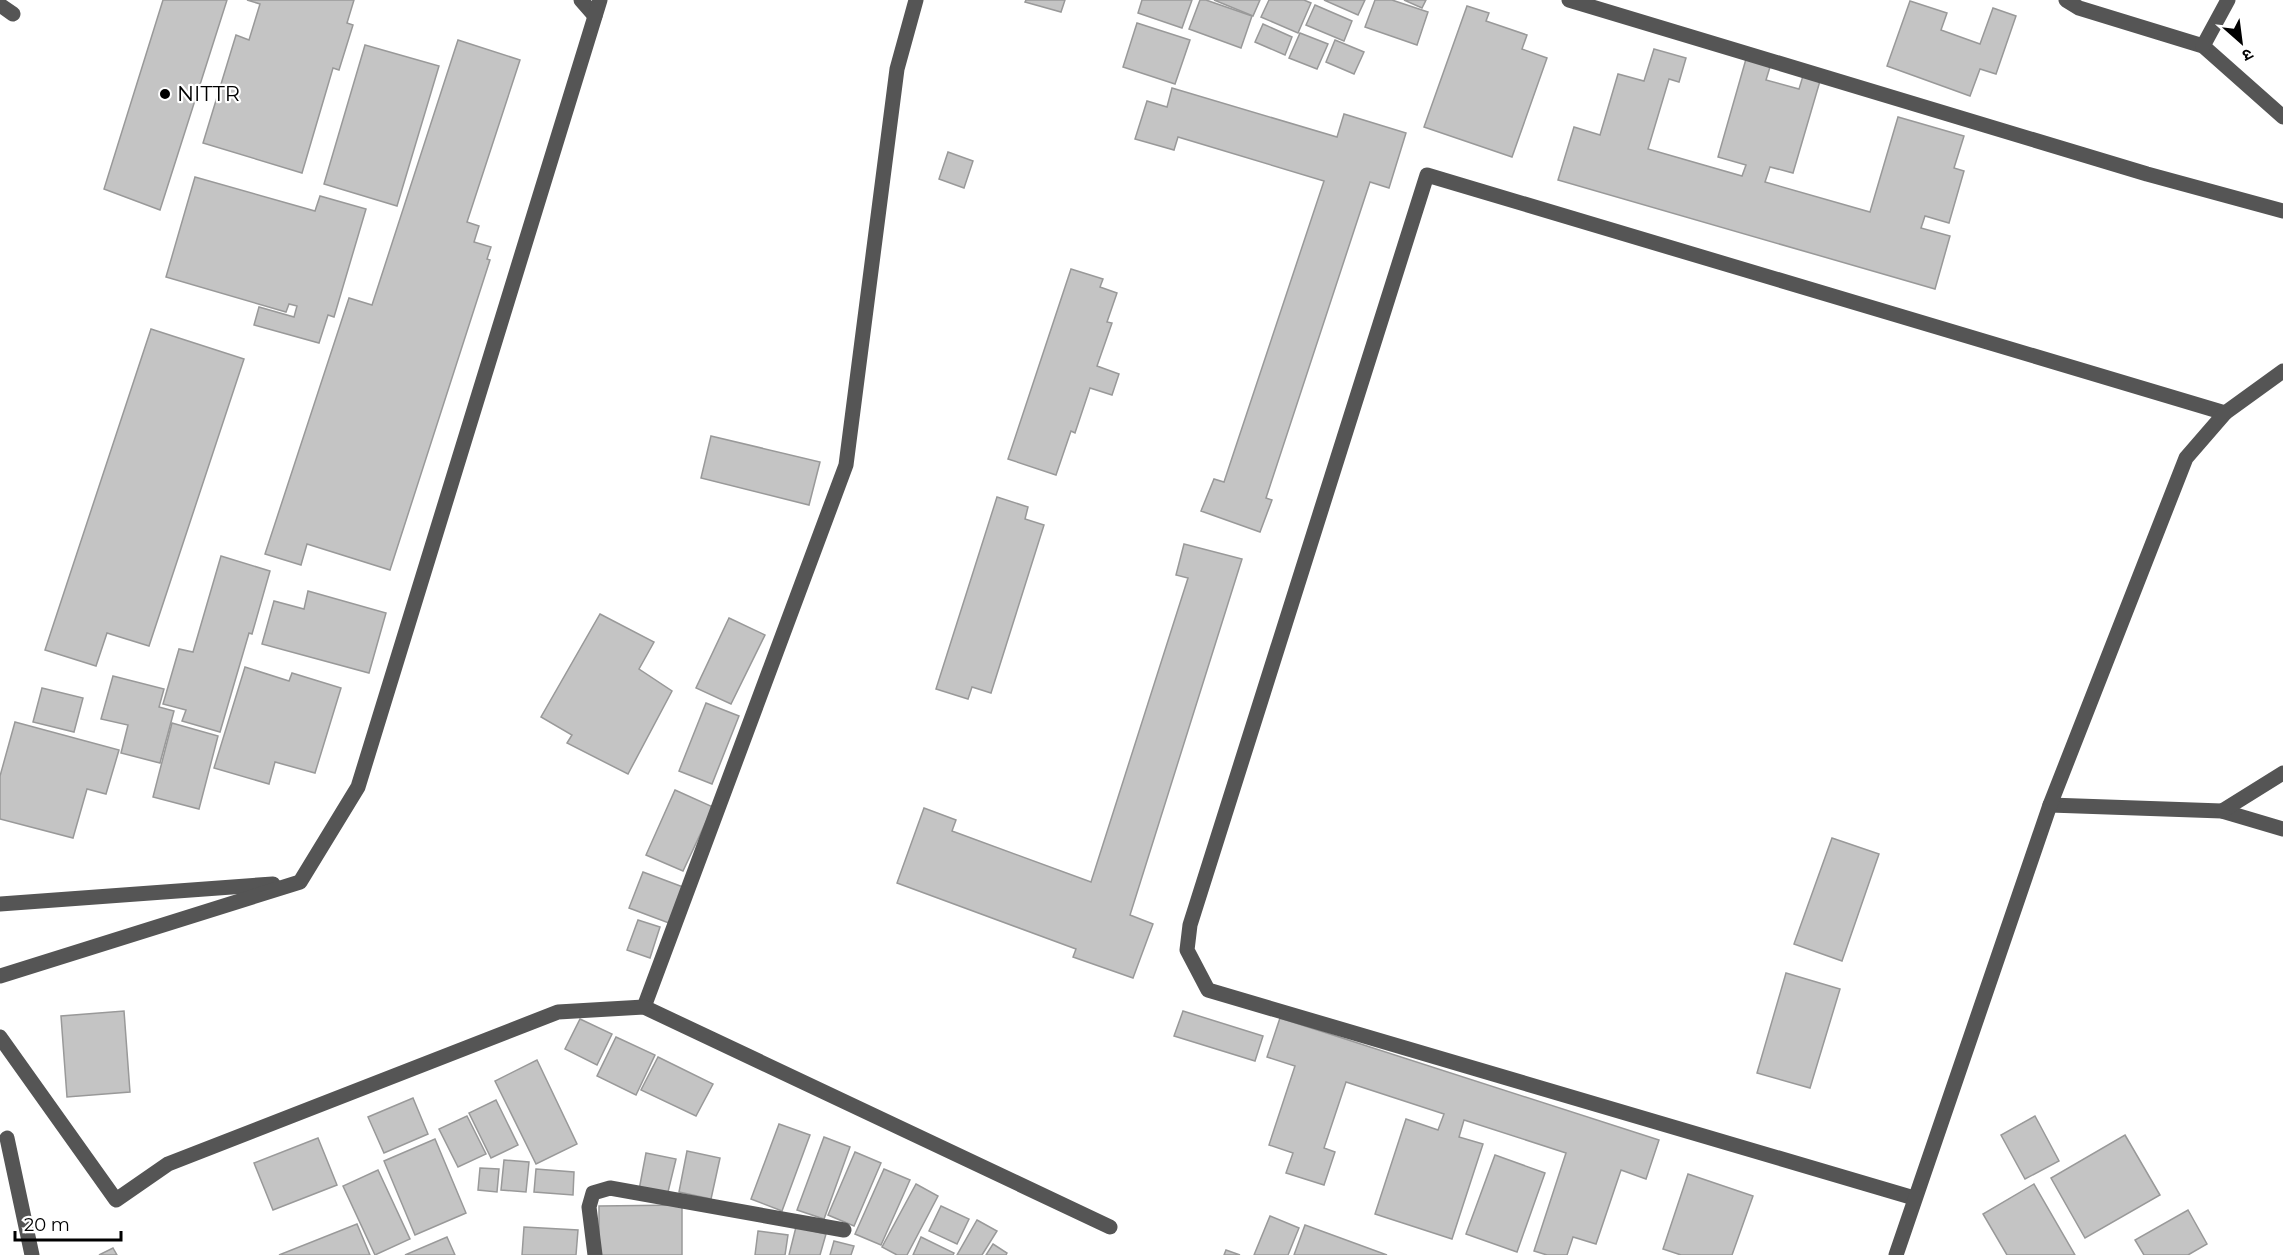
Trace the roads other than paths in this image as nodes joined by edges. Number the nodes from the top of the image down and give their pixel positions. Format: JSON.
{"nodes":[{"id":1,"x":581,"y":0,"type":"edge"},
{"id":2,"x":600,"y":0,"type":"edge"},
{"id":3,"x":916,"y":0,"type":"edge"},
{"id":4,"x":1569,"y":0,"type":"edge"},
{"id":5,"x":2066,"y":0,"type":"edge"},
{"id":6,"x":2228,"y":0,"type":"edge"},
{"id":7,"x":595,"y":16,"type":"junction"},
{"id":8,"x":2203,"y":46,"type":"junction"},
{"id":9,"x":2283,"y":117,"type":"edge"},
{"id":10,"x":2283,"y":212,"type":"edge"},
{"id":11,"x":2283,"y":371,"type":"edge"},
{"id":12,"x":2224,"y":413,"type":"junction"},
{"id":13,"x":2283,"y":773,"type":"edge"},
{"id":14,"x":2050,"y":805,"type":"junction"},
{"id":15,"x":2222,"y":811,"type":"junction"},
{"id":16,"x":2283,"y":829,"type":"edge"},
{"id":17,"x":300,"y":882,"type":"junction"},
{"id":18,"x":0,"y":904,"type":"edge"},
{"id":19,"x":0,"y":976,"type":"edge"},
{"id":20,"x":644,"y":1007,"type":"junction"},
{"id":21,"x":0,"y":1037,"type":"edge"},
{"id":22,"x":7,"y":1138,"type":"dead end"},
{"id":23,"x":1914,"y":1198,"type":"junction"},
{"id":24,"x":1110,"y":1227,"type":"dead end"},
{"id":25,"x":844,"y":1230,"type":"dead end"},
{"id":26,"x":32,"y":1255,"type":"edge"},
{"id":27,"x":595,"y":1255,"type":"edge"},
{"id":28,"x":1896,"y":1255,"type":"edge"}],
"edges":[{"from":1,"to":7,"type":"street"},
{"from":2,"to":7,"type":"street"},
{"from":3,"to":20,"type":"street"},
{"from":4,"to":10,"type":"street"},
{"from":5,"to":8,"type":"street"},
{"from":6,"to":8,"type":"street"},
{"from":7,"to":17,"type":"street"},
{"from":8,"to":9,"type":"street"},
{"from":11,"to":12,"type":"street"},
{"from":12,"to":14,"type":"street"},
{"from":12,"to":23,"type":"street"},
{"from":13,"to":15,"type":"street"},
{"from":14,"to":15,"type":"street"},
{"from":14,"to":23,"type":"street"},
{"from":15,"to":16,"type":"street"},
{"from":17,"to":18,"type":"street"},
{"from":17,"to":19,"type":"street"},
{"from":20,"to":21,"type":"street"},
{"from":20,"to":24,"type":"street"},
{"from":22,"to":26,"type":"street"},
{"from":23,"to":28,"type":"street"},
{"from":25,"to":27,"type":"street"}]}
